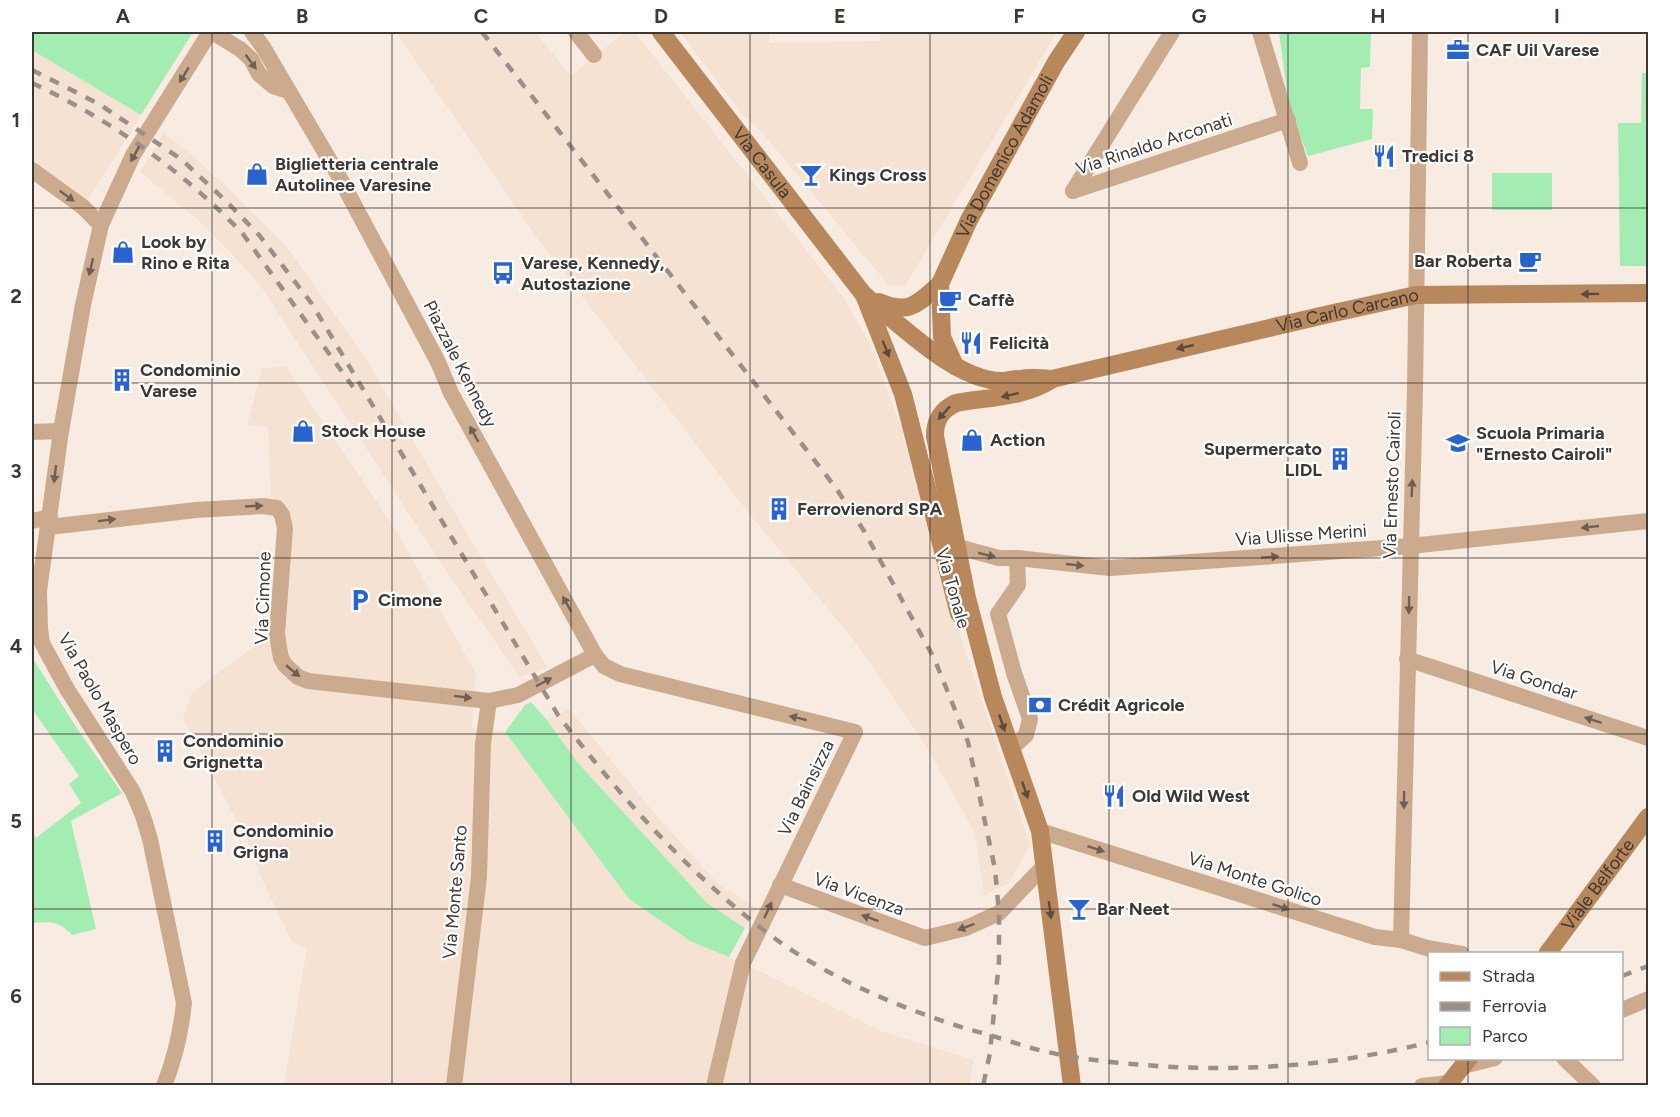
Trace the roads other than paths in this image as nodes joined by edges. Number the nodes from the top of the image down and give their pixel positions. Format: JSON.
{"nodes":[{"id":1,"x":211,"y":32,"type":"edge"},
{"id":2,"x":252,"y":32,"type":"edge"},
{"id":3,"x":576,"y":32,"type":"edge"},
{"id":4,"x":661,"y":32,"type":"edge"},
{"id":5,"x":1076,"y":32,"type":"edge"},
{"id":6,"x":1172,"y":32,"type":"edge"},
{"id":7,"x":1260,"y":32,"type":"edge"},
{"id":8,"x":1420,"y":32,"type":"edge"},
{"id":9,"x":594,"y":55,"type":"dead end"},
{"id":10,"x":289,"y":91,"type":"junction"},
{"id":11,"x":1288,"y":120,"type":"junction"},
{"id":12,"x":1300,"y":163,"type":"dead end"},
{"id":13,"x":32,"y":170,"type":"edge"},
{"id":14,"x":101,"y":225,"type":"junction"},
{"id":15,"x":940,"y":284,"type":"junction"},
{"id":16,"x":1648,"y":293,"type":"edge"},
{"id":17,"x":864,"y":295,"type":"junction"},
{"id":18,"x":1416,"y":295,"type":"junction"},
{"id":19,"x":956,"y":368,"type":"junction"},
{"id":20,"x":1052,"y":379,"type":"junction"},
{"id":21,"x":61,"y":431,"type":"junction"},
{"id":22,"x":32,"y":432,"type":"edge"},
{"id":23,"x":935,"y":436,"type":"joint"},
{"id":24,"x":32,"y":521,"type":"edge"},
{"id":25,"x":1648,"y":521,"type":"edge"},
{"id":26,"x":50,"y":522,"type":"junction"},
{"id":27,"x":1410,"y":546,"type":"junction"},
{"id":28,"x":958,"y":547,"type":"junction"},
{"id":29,"x":1017,"y":558,"type":"junction"},
{"id":30,"x":36,"y":628,"type":"edge"},
{"id":31,"x":596,"y":655,"type":"junction"},
{"id":32,"x":1407,"y":659,"type":"junction"},
{"id":33,"x":993,"y":697,"type":"junction"},
{"id":34,"x":489,"y":700,"type":"junction"},
{"id":35,"x":1648,"y":738,"type":"edge"},
{"id":36,"x":1011,"y":750,"type":"junction"},
{"id":37,"x":1648,"y":818,"type":"edge"},
{"id":38,"x":1040,"y":831,"type":"junction"},
{"id":39,"x":1044,"y":866,"type":"junction"},
{"id":40,"x":780,"y":885,"type":"junction"},
{"id":41,"x":1401,"y":940,"type":"junction"},
{"id":42,"x":1450,"y":952,"type":"edge"},
{"id":43,"x":1548,"y":952,"type":"edge"},
{"id":44,"x":1648,"y":999,"type":"edge"},
{"id":45,"x":1623,"y":1010,"type":"edge"},
{"id":46,"x":1485,"y":1060,"type":"edge"},
{"id":47,"x":1565,"y":1060,"type":"edge"},
{"id":48,"x":1466,"y":1062,"type":"edge"},
{"id":49,"x":1448,"y":1084,"type":"edge"},
{"id":50,"x":164,"y":1086,"type":"edge"},
{"id":51,"x":454,"y":1086,"type":"edge"},
{"id":52,"x":714,"y":1086,"type":"edge"},
{"id":53,"x":1072,"y":1086,"type":"edge"},
{"id":54,"x":1422,"y":1086,"type":"edge"},
{"id":55,"x":1593,"y":1086,"type":"edge"}],
"edges":[{"from":1,"to":10,"type":"street","one_way":true},
{"from":1,"to":14,"type":"street","name":"Via Paolo Maspero","one_way":true},
{"from":2,"to":10,"type":"street","name":"Piazzale Kennedy"},
{"from":3,"to":9,"type":"street"},
{"from":4,"to":17,"type":"main road","name":"Via Casula"},
{"from":5,"to":15,"type":"main road","name":"Via Domenico Adamoli"},
{"from":6,"to":11,"type":"street","name":"Via Rinaldo Arconati"},
{"from":7,"to":11,"type":"street"},
{"from":8,"to":18,"type":"street","name":"Via Ernesto Cairoli"},
{"from":31,"to":10,"type":"street","name":"Piazzale Kennedy","one_way":true},
{"from":11,"to":12,"type":"street"},
{"from":13,"to":14,"type":"street","one_way":true},
{"from":14,"to":21,"type":"street","name":"Via Paolo Maspero","one_way":true},
{"from":15,"to":17,"type":"main road","name":"Via Domenico Adamoli"},
{"from":15,"to":19,"type":"main road","name":"Via Domenico Adamoli"},
{"from":16,"to":18,"type":"main road","name":"Via Carlo Carcano","one_way":true},
{"from":17,"to":19,"type":"main road","name":"Via Carlo Carcano"},
{"from":17,"to":33,"type":"main road","name":"Via Tonale","one_way":true},
{"from":18,"to":20,"type":"main road","name":"Via Carlo Carcano","one_way":true},
{"from":27,"to":18,"type":"street","name":"Via Ernesto Cairoli","one_way":true},
{"from":19,"to":20,"type":"main road","name":"Via Carlo Carcano"},
{"from":20,"to":23,"type":"main road","name":"Via Carlo Carcano","one_way":true},
{"from":21,"to":22,"type":"street"},
{"from":21,"to":26,"type":"street","name":"Via Paolo Maspero","one_way":true},
{"from":23,"to":28,"type":"main road","name":"Via Tonale"},
{"from":24,"to":26,"type":"street"},
{"from":25,"to":27,"type":"street","name":"Via Ulisse Merini","one_way":true},
{"from":26,"to":30,"type":"street","name":"Via Paolo Maspero"},
{"from":26,"to":34,"type":"street","name":"Via Cimone","one_way":true},
{"from":29,"to":27,"type":"street","name":"Via Ulisse Merini","one_way":true},
{"from":27,"to":32,"type":"street","name":"Via Ernesto Cairoli","one_way":true},
{"from":28,"to":29,"type":"street","name":"Via Ulisse Merini","one_way":true},
{"from":28,"to":33,"type":"main road","name":"Via Tonale"},
{"from":29,"to":36,"type":"street","name":"Via Tonale"},
{"from":30,"to":50,"type":"street","name":"Via Paolo Maspero"},
{"from":34,"to":31,"type":"street","name":"Via Cimone","one_way":true},
{"from":40,"to":31,"type":"street","name":"Via Bainsizza","one_way":true},
{"from":35,"to":32,"type":"street","name":"Via Gondar","one_way":true},
{"from":32,"to":41,"type":"street","name":"Via Ernesto Cairoli","one_way":true},
{"from":33,"to":36,"type":"main road","name":"Via Tonale","one_way":true},
{"from":34,"to":51,"type":"street","name":"Via Monte Santo"},
{"from":36,"to":38,"type":"main road","name":"Via Tonale","one_way":true},
{"from":37,"to":43,"type":"main road","name":"Viale Belforte"},
{"from":38,"to":39,"type":"main road","name":"Via Tonale"},
{"from":38,"to":41,"type":"street","name":"Via Monte Golico","one_way":true},
{"from":39,"to":40,"type":"street","name":"Via Vicenza","one_way":true},
{"from":39,"to":53,"type":"main road","name":"Via Tonale","one_way":true},
{"from":52,"to":40,"type":"street","name":"Via Bainsizza","one_way":true},
{"from":41,"to":42,"type":"street","name":"Via Monte Golico"},
{"from":44,"to":45,"type":"street"},
{"from":46,"to":48,"type":"street"},
{"from":47,"to":55,"type":"street"},
{"from":48,"to":49,"type":"main road"},
{"from":49,"to":54,"type":"street"}]}
